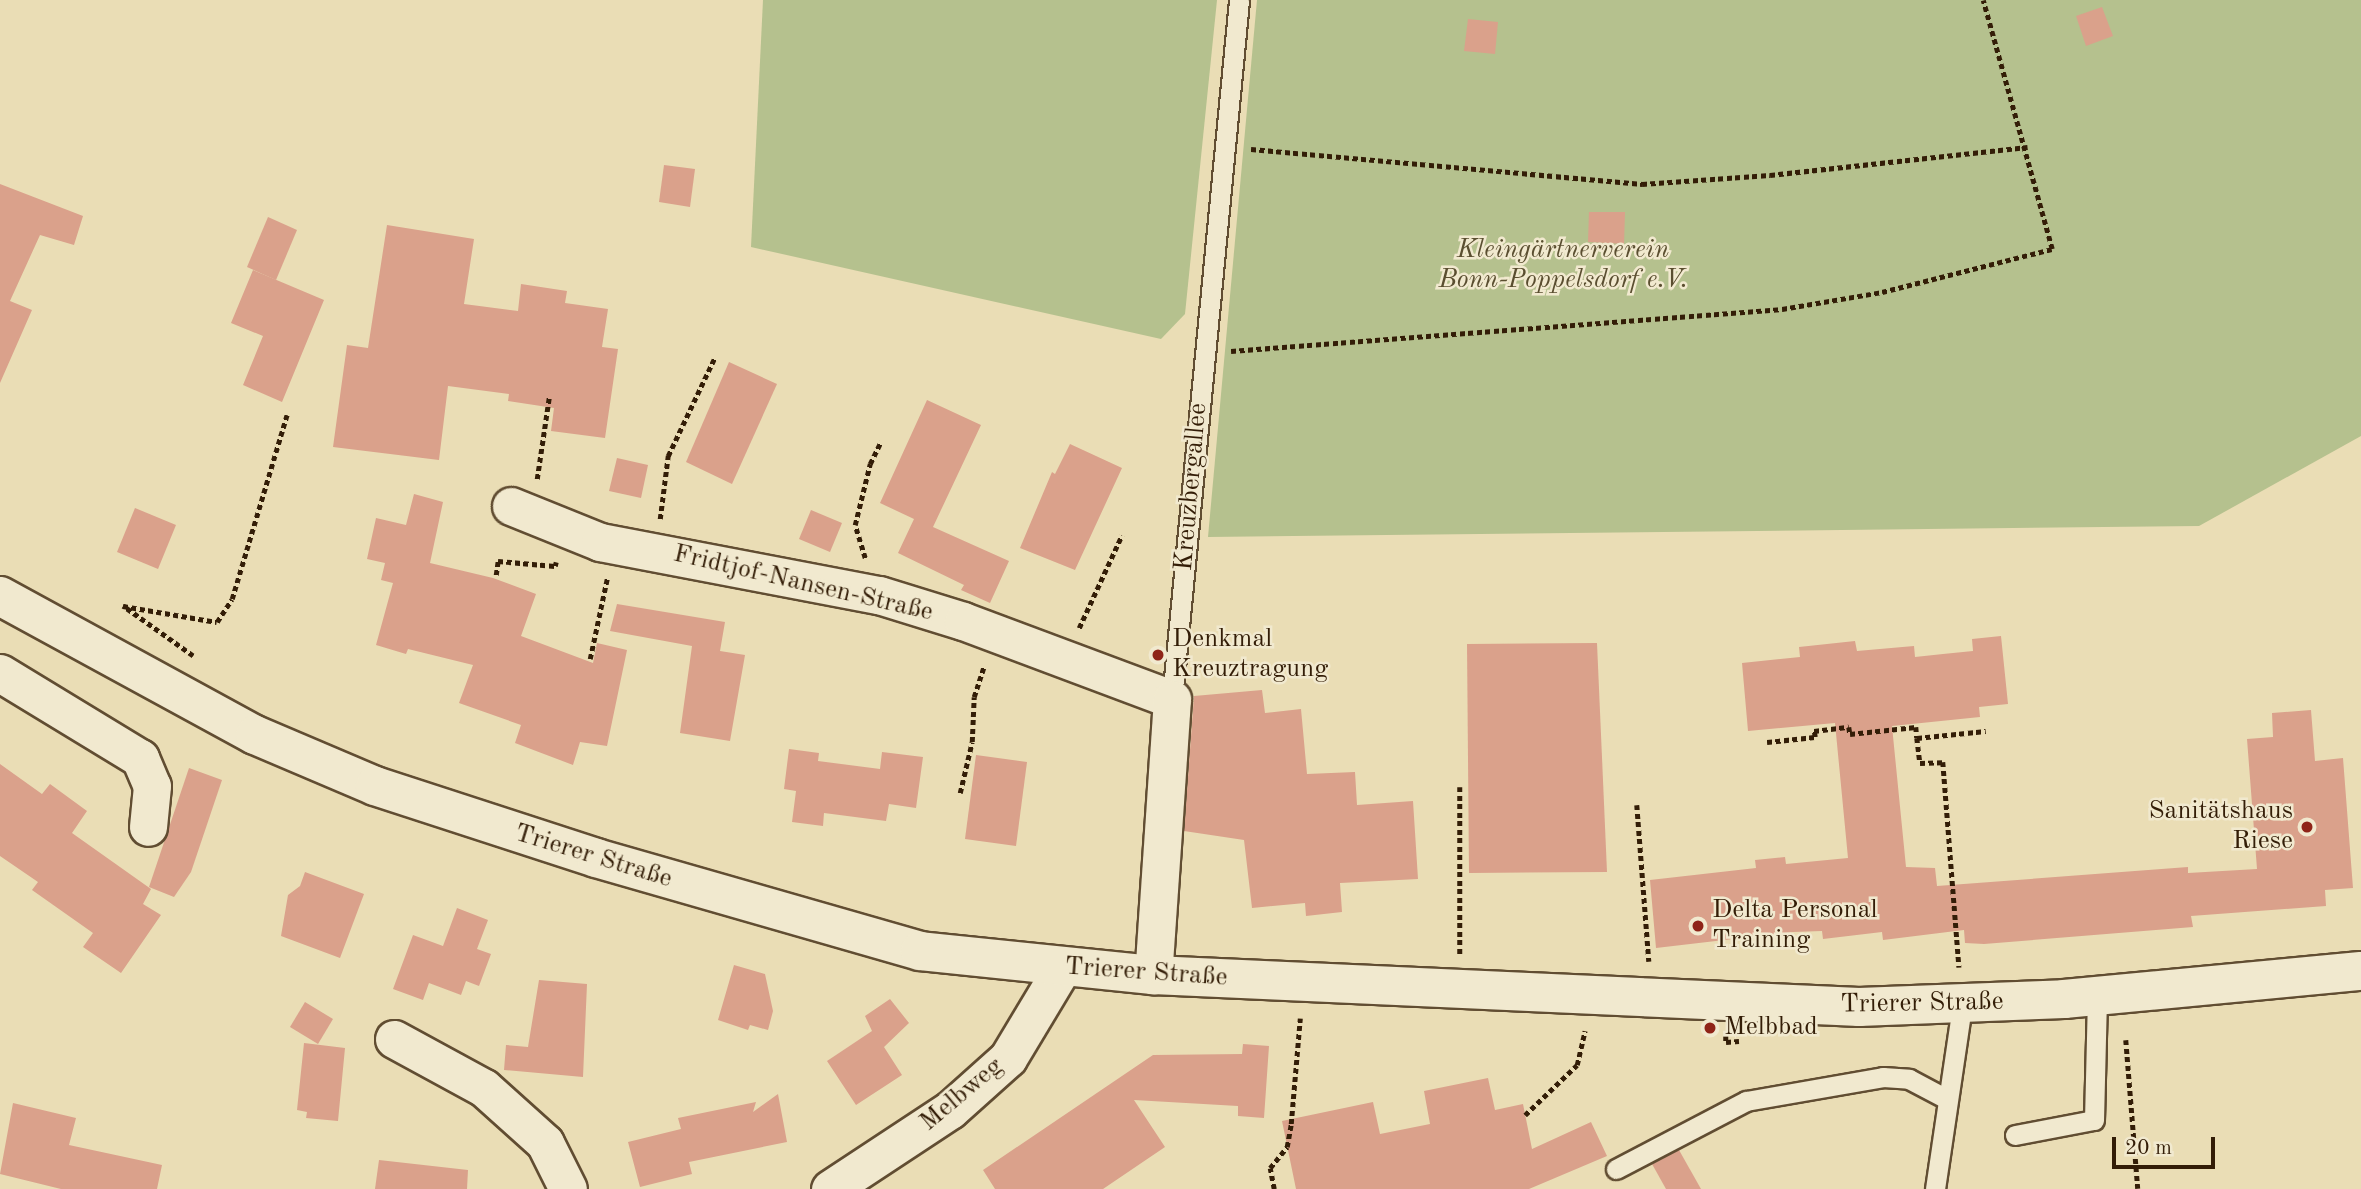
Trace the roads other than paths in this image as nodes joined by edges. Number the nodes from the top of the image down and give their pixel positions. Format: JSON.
{"nodes":[{"id":1,"x":1238,"y":0,"type":"edge"},
{"id":2,"x":536,"y":516,"type":"road end"},
{"id":3,"x":0,"y":596,"type":"edge"},
{"id":4,"x":0,"y":673,"type":"edge"},
{"id":5,"x":1172,"y":699,"type":"junction"},
{"id":6,"x":148,"y":827,"type":"dead end"},
{"id":7,"x":1062,"y":968,"type":"junction"},
{"id":8,"x":2361,"y":971,"type":"edge"},
{"id":9,"x":1153,"y":975,"type":"junction"},
{"id":10,"x":1961,"y":992,"type":"junction"},
{"id":11,"x":2110,"y":995,"type":"junction"},
{"id":12,"x":394,"y":1039,"type":"dead end"},
{"id":13,"x":1947,"y":1099,"type":"junction"},
{"id":14,"x":2015,"y":1135,"type":"dead end"},
{"id":15,"x":1616,"y":1169,"type":"dead end"},
{"id":16,"x":568,"y":1189,"type":"edge"},
{"id":17,"x":830,"y":1189,"type":"edge"},
{"id":18,"x":1935,"y":1189,"type":"edge"}],
"edges":[{"from":1,"to":5,"type":"lane","name":"Kreuzbergallee"},
{"from":2,"to":5,"type":"street","name":"Fridtjof-Nansen-Straße"},
{"from":3,"to":7,"type":"street","name":"Trierer Straße"},
{"from":4,"to":6,"type":"street"},
{"from":5,"to":9,"type":"street","name":"Kreuzbergallee"},
{"from":7,"to":9,"type":"street","name":"Trierer Straße"},
{"from":7,"to":17,"type":"street","name":"Melbweg"},
{"from":8,"to":11,"type":"street","name":"Trierer Straße"},
{"from":9,"to":10,"type":"street","name":"Trierer Straße"},
{"from":10,"to":11,"type":"street","name":"Trierer Straße"},
{"from":10,"to":13,"type":"lane"},
{"from":11,"to":14,"type":"lane"},
{"from":12,"to":16,"type":"street"},
{"from":13,"to":15,"type":"lane"},
{"from":13,"to":18,"type":"lane"}]}
